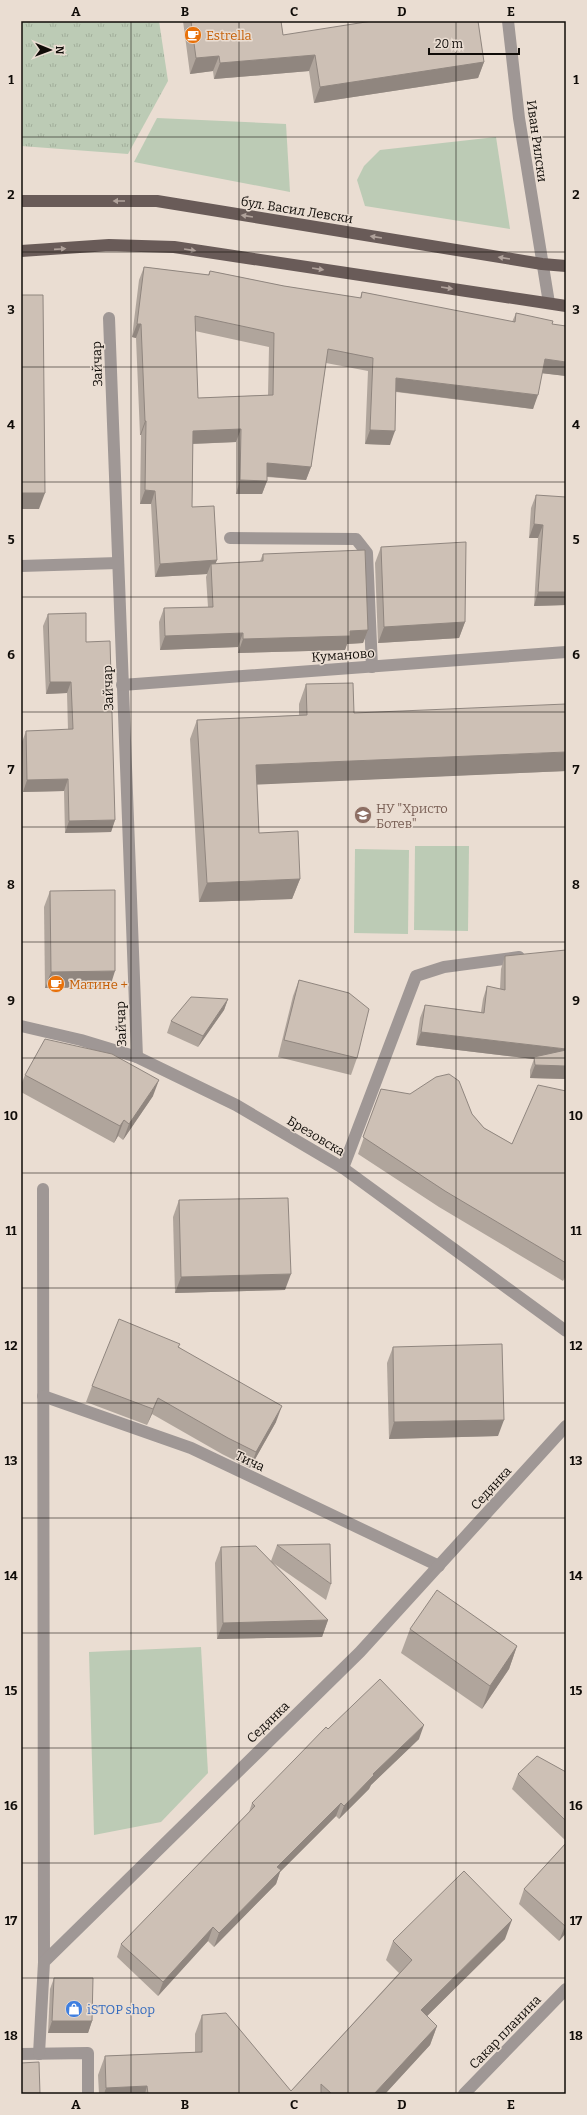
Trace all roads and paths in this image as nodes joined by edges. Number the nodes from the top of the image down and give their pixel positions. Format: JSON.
{"nodes":[{"id":1,"x":508,"y":21,"type":"edge"},
{"id":2,"x":21,"y":201,"type":"edge"},
{"id":3,"x":21,"y":251,"type":"edge"},
{"id":4,"x":542,"y":264,"type":"junction"},
{"id":5,"x":566,"y":266,"type":"edge"},
{"id":6,"x":549,"y":303,"type":"junction"},
{"id":7,"x":566,"y":306,"type":"edge"},
{"id":8,"x":109,"y":318,"type":"dead end"},
{"id":9,"x":230,"y":538,"type":"dead end"},
{"id":10,"x":118,"y":563,"type":"junction"},
{"id":11,"x":21,"y":566,"type":"edge"},
{"id":12,"x":566,"y":652,"type":"edge"},
{"id":13,"x":372,"y":667,"type":"junction"},
{"id":14,"x":122,"y":685,"type":"junction"},
{"id":15,"x":528,"y":956,"type":"edge"},
{"id":16,"x":21,"y":1026,"type":"edge"},
{"id":17,"x":137,"y":1057,"type":"junction"},
{"id":18,"x":343,"y":1168,"type":"junction"},
{"id":19,"x":42,"y":1189,"type":"dead end"},
{"id":20,"x":566,"y":1331,"type":"edge"},
{"id":21,"x":43,"y":1396,"type":"junction"},
{"id":22,"x":566,"y":1426,"type":"edge"},
{"id":23,"x":439,"y":1566,"type":"junction"},
{"id":24,"x":44,"y":1962,"type":"junction"},
{"id":25,"x":566,"y":1989,"type":"edge"},
{"id":26,"x":21,"y":2054,"type":"edge"},
{"id":27,"x":39,"y":2054,"type":"junction"},
{"id":28,"x":88,"y":2094,"type":"edge"},
{"id":29,"x":464,"y":2094,"type":"edge"}],
"edges":[{"from":1,"to":4,"type":"street","name":"Иван Рилски"},
{"from":4,"to":2,"type":"main road","name":"бул. Васил Левски","one_way":true},
{"from":3,"to":6,"type":"main road","one_way":true},
{"from":4,"to":5,"type":"main road","name":"бул. Васил Левски"},
{"from":4,"to":6,"type":"street","name":"Иван Рилски"},
{"from":6,"to":7,"type":"main road"},
{"from":8,"to":10,"type":"street","name":"Зайчар"},
{"from":9,"to":13,"type":"street"},
{"from":10,"to":11,"type":"street"},
{"from":10,"to":14,"type":"street","name":"Зайчар"},
{"from":12,"to":13,"type":"street","name":"Куманово"},
{"from":13,"to":14,"type":"street","name":"Куманово"},
{"from":14,"to":17,"type":"street","name":"Зайчар"},
{"from":15,"to":18,"type":"street"},
{"from":16,"to":17,"type":"street","name":"Брезовска"},
{"from":17,"to":18,"type":"street","name":"Брезовска"},
{"from":18,"to":20,"type":"street","name":"Брезовска"},
{"from":19,"to":21,"type":"street"},
{"from":21,"to":23,"type":"street","name":"Тича"},
{"from":21,"to":24,"type":"street"},
{"from":22,"to":23,"type":"street","name":"Седянка"},
{"from":23,"to":24,"type":"street","name":"Седянка"},
{"from":24,"to":27,"type":"street"},
{"from":25,"to":29,"type":"street","name":"Сакар планина"},
{"from":26,"to":27,"type":"street"},
{"from":27,"to":28,"type":"street"}]}
